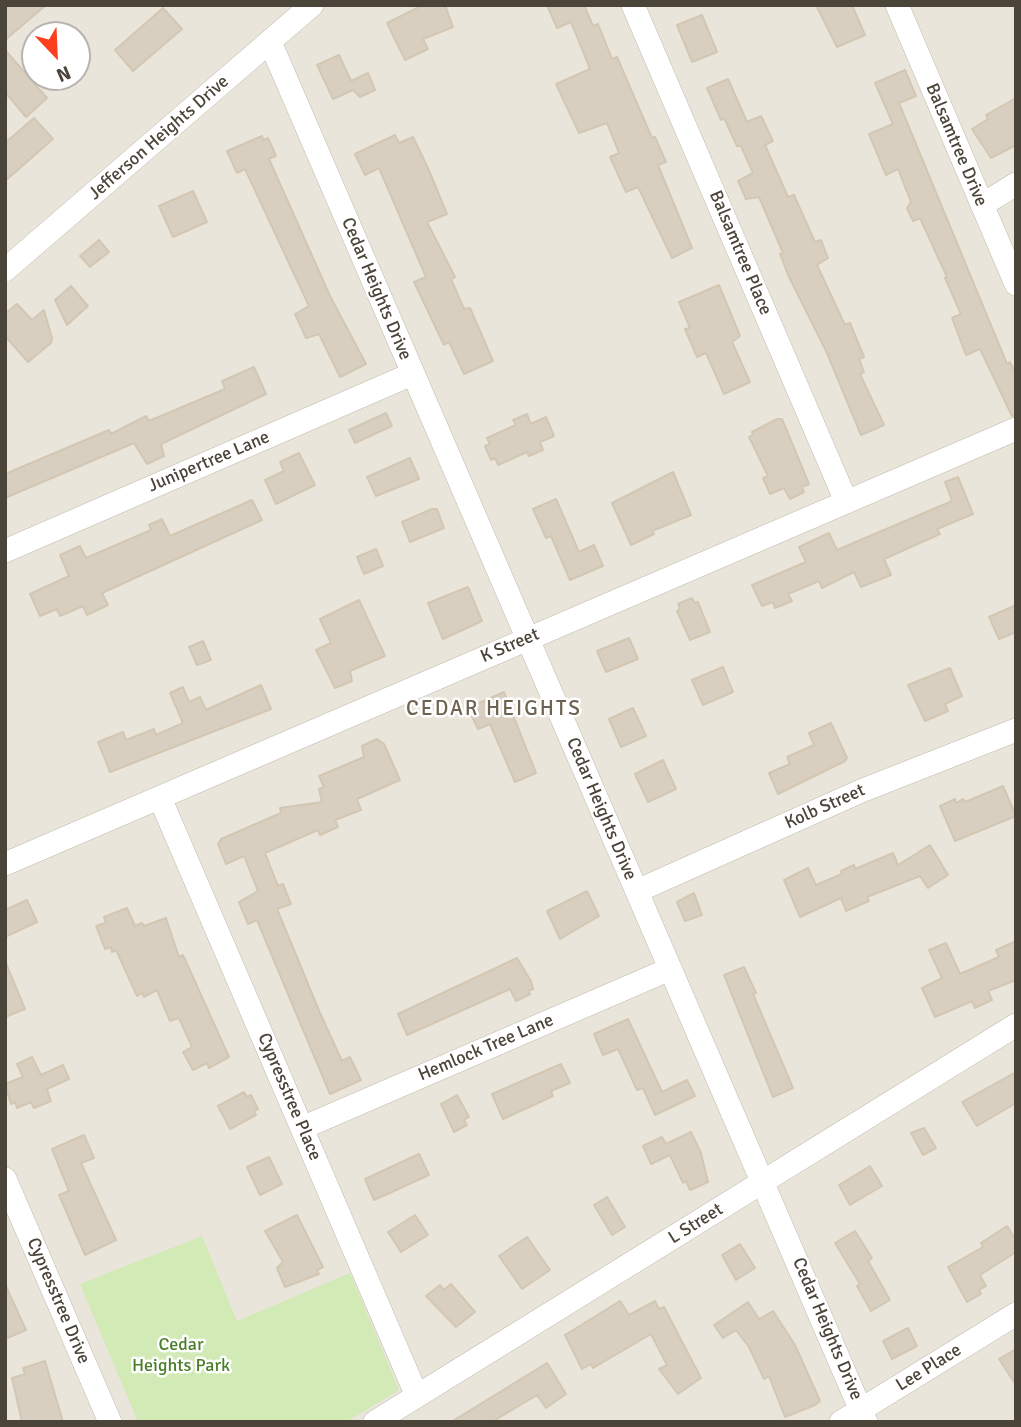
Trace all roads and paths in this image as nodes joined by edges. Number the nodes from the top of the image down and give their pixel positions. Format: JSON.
{"nodes":[{"id":1,"x":312,"y":5,"type":"edge"},
{"id":2,"x":633,"y":5,"type":"edge"},
{"id":3,"x":897,"y":5,"type":"edge"},
{"id":4,"x":270,"y":42,"type":"junction"},
{"id":5,"x":1016,"y":184,"type":"edge"},
{"id":6,"x":982,"y":205,"type":"junction"},
{"id":7,"x":5,"y":270,"type":"edge"},
{"id":8,"x":1016,"y":284,"type":"edge"},
{"id":9,"x":412,"y":374,"type":"junction"},
{"id":10,"x":1016,"y":429,"type":"edge"},
{"id":11,"x":846,"y":501,"type":"junction"},
{"id":12,"x":5,"y":551,"type":"edge"},
{"id":13,"x":527,"y":638,"type":"junction"},
{"id":14,"x":1016,"y":730,"type":"edge"},
{"id":15,"x":160,"y":798,"type":"junction"},
{"id":16,"x":5,"y":864,"type":"edge"},
{"id":17,"x":637,"y":891,"type":"junction"},
{"id":18,"x":670,"y":969,"type":"junction"},
{"id":19,"x":1016,"y":1025,"type":"edge"},
{"id":20,"x":302,"y":1128,"type":"junction"},
{"id":21,"x":5,"y":1179,"type":"edge"},
{"id":22,"x":763,"y":1182,"type":"junction"},
{"id":23,"x":1016,"y":1314,"type":"edge"},
{"id":24,"x":417,"y":1396,"type":"junction"},
{"id":25,"x":864,"y":1416,"type":"edge"},
{"id":26,"x":110,"y":1422,"type":"edge"},
{"id":27,"x":375,"y":1422,"type":"edge"},
{"id":28,"x":841,"y":1422,"type":"edge"}],
"edges":[{"from":1,"to":4,"type":"street","name":"Jefferson Heights Drive"},
{"from":2,"to":11,"type":"street","name":"Balsamtree Place"},
{"from":3,"to":6,"type":"street","name":"Balsamtree Drive"},
{"from":4,"to":7,"type":"street","name":"Jefferson Heights Drive"},
{"from":4,"to":9,"type":"street","name":"Cedar Heights Drive"},
{"from":5,"to":6,"type":"street"},
{"from":6,"to":8,"type":"street","name":"Balsamtree Drive"},
{"from":9,"to":12,"type":"street","name":"Junipertree Lane"},
{"from":9,"to":13,"type":"street","name":"Cedar Heights Drive"},
{"from":10,"to":11,"type":"street","name":"K Street"},
{"from":11,"to":13,"type":"street","name":"K Street"},
{"from":13,"to":15,"type":"street","name":"K Street"},
{"from":13,"to":17,"type":"street","name":"Cedar Heights Drive"},
{"from":14,"to":17,"type":"street","name":"Kolb Street"},
{"from":15,"to":16,"type":"street","name":"K Street"},
{"from":15,"to":20,"type":"street","name":"Cypresstree Place"},
{"from":17,"to":18,"type":"street","name":"Cedar Heights Drive"},
{"from":18,"to":20,"type":"street","name":"Hemlock Tree Lane"},
{"from":18,"to":22,"type":"street","name":"Cedar Heights Drive"},
{"from":19,"to":22,"type":"street","name":"L Street"},
{"from":20,"to":24,"type":"street","name":"Cypresstree Place"},
{"from":21,"to":26,"type":"street","name":"Cypresstree Drive"},
{"from":22,"to":24,"type":"street","name":"L Street"},
{"from":22,"to":25,"type":"street","name":"Cedar Heights Drive"},
{"from":23,"to":25,"type":"street","name":"Lee Place"},
{"from":24,"to":27,"type":"street","name":"L Street"},
{"from":25,"to":28,"type":"street","name":"Lee Place"}]}
